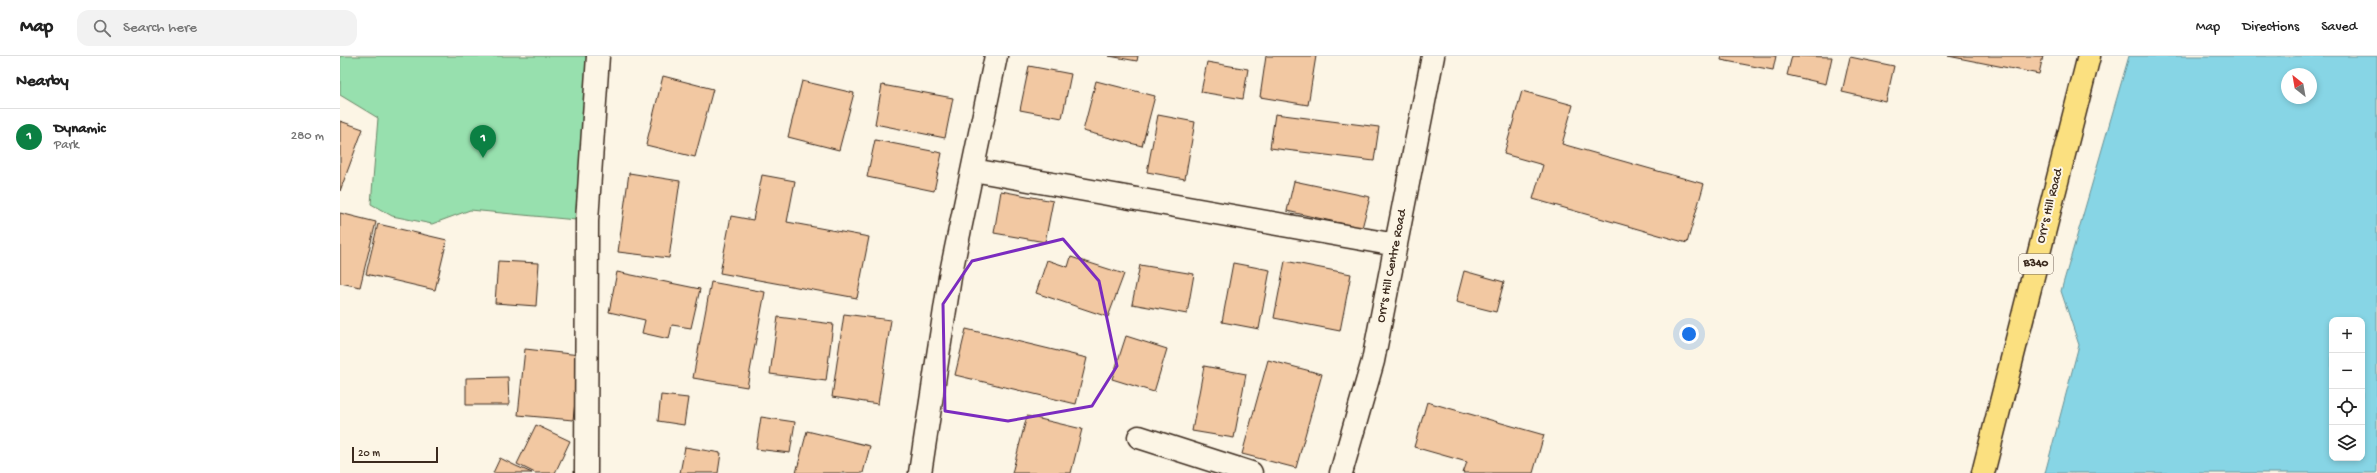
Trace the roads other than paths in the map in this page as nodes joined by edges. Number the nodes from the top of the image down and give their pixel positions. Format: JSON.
{"nodes":[{"id":1,"x":598,"y":56,"type":"edge"},
{"id":2,"x":996,"y":56,"type":"edge"},
{"id":3,"x":1434,"y":56,"type":"edge"},
{"id":4,"x":2089,"y":56,"type":"edge"},
{"id":5,"x":973,"y":170,"type":"junction"},
{"id":6,"x":1396,"y":245,"type":"junction"},
{"id":7,"x":1139,"y":437,"type":"dead end"},
{"id":8,"x":586,"y":473,"type":"edge"},
{"id":9,"x":920,"y":473,"type":"edge"},
{"id":10,"x":1251,"y":473,"type":"edge"},
{"id":11,"x":1342,"y":473,"type":"edge"},
{"id":12,"x":1983,"y":473,"type":"edge"}],
"edges":[{"from":1,"to":8,"type":"street"},
{"from":2,"to":5,"type":"street"},
{"from":3,"to":6,"type":"street","name":"Orr's Hill Centre Road"},
{"from":4,"to":12,"type":"main road","name":"Orr’s Hill Road","number":"B340"},
{"from":5,"to":6,"type":"street"},
{"from":5,"to":9,"type":"street"},
{"from":6,"to":11,"type":"street","name":"Orr's Hill Centre Road"},
{"from":7,"to":10,"type":"street"}]}
